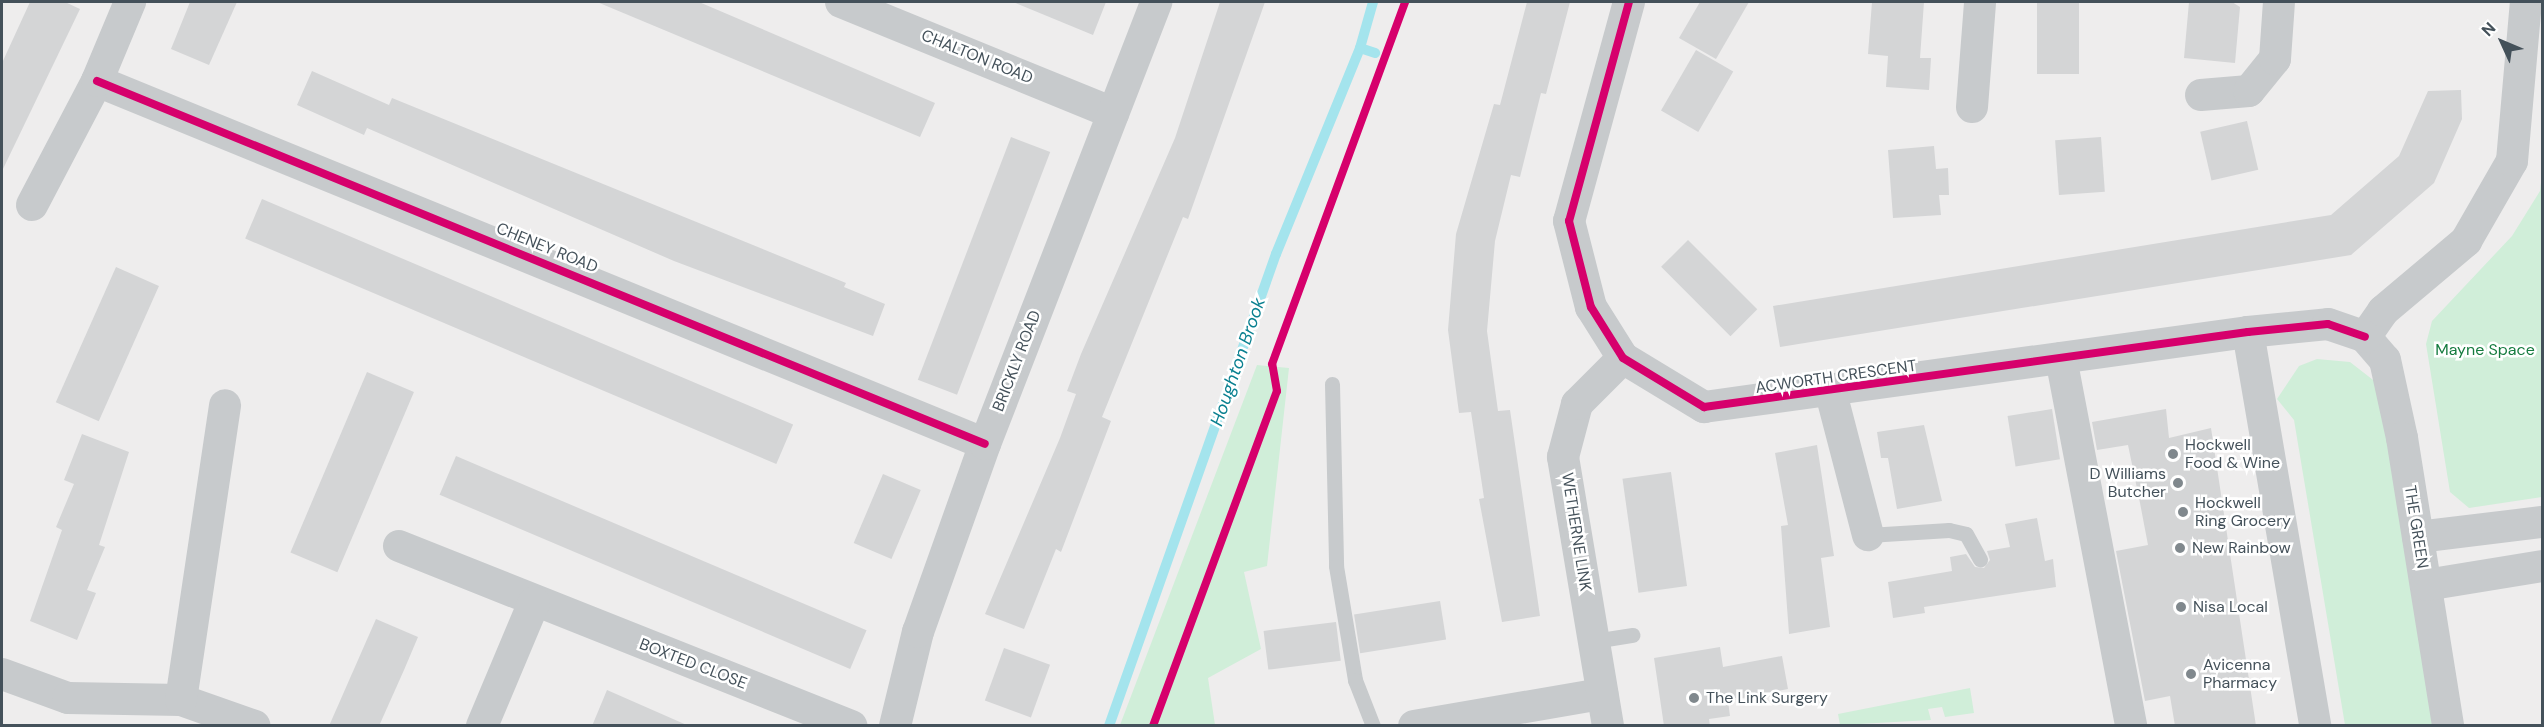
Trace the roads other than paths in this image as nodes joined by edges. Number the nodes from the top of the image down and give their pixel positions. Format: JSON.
{"nodes":[{"id":1,"x":130,"y":2,"type":"edge"},
{"id":2,"x":841,"y":2,"type":"edge"},
{"id":3,"x":1156,"y":2,"type":"edge"},
{"id":4,"x":1629,"y":2,"type":"edge"},
{"id":5,"x":1980,"y":2,"type":"edge"},
{"id":6,"x":2279,"y":2,"type":"edge"},
{"id":7,"x":2526,"y":2,"type":"edge"},
{"id":8,"x":97,"y":81,"type":"junction"},
{"id":9,"x":2201,"y":95,"type":"dead end"},
{"id":10,"x":1972,"y":107,"type":"dead end"},
{"id":11,"x":1113,"y":113,"type":"junction"},
{"id":12,"x":32,"y":206,"type":"dead end"},
{"id":13,"x":2248,"y":332,"type":"junction"},
{"id":14,"x":2366,"y":337,"type":"junction"},
{"id":15,"x":1623,"y":358,"type":"junction"},
{"id":16,"x":2061,"y":358,"type":"junction"},
{"id":17,"x":1332,"y":384,"type":"dead end"},
{"id":18,"x":1831,"y":393,"type":"junction"},
{"id":19,"x":225,"y":405,"type":"dead end"},
{"id":20,"x":985,"y":444,"type":"junction"},
{"id":21,"x":2542,"y":522,"type":"edge"},
{"id":22,"x":1868,"y":535,"type":"joint"},
{"id":23,"x":2418,"y":537,"type":"junction"},
{"id":24,"x":399,"y":546,"type":"dead end"},
{"id":25,"x":1980,"y":559,"type":"dead end"},
{"id":26,"x":2542,"y":566,"type":"edge"},
{"id":27,"x":2426,"y":585,"type":"junction"},
{"id":28,"x":534,"y":602,"type":"junction"},
{"id":29,"x":1633,"y":635,"type":"dead end"},
{"id":30,"x":1594,"y":641,"type":"junction"},
{"id":31,"x":2,"y":674,"type":"edge"},
{"id":32,"x":1602,"y":693,"type":"junction"},
{"id":33,"x":181,"y":700,"type":"junction"},
{"id":34,"x":255,"y":726,"type":"edge"},
{"id":35,"x":482,"y":726,"type":"edge"},
{"id":36,"x":851,"y":726,"type":"edge"},
{"id":37,"x":895,"y":726,"type":"edge"},
{"id":38,"x":1373,"y":726,"type":"edge"},
{"id":39,"x":1414,"y":726,"type":"edge"},
{"id":40,"x":1608,"y":726,"type":"edge"},
{"id":41,"x":2131,"y":726,"type":"edge"},
{"id":42,"x":2315,"y":726,"type":"edge"},
{"id":43,"x":2448,"y":726,"type":"edge"}],
"edges":[{"from":1,"to":8,"type":"street"},
{"from":2,"to":11,"type":"street","name":"CHALTON ROAD"},
{"from":3,"to":11,"type":"street","name":"BRICKLY ROAD"},
{"from":4,"to":15,"type":"street","name":"ACWORTH CRESCENT"},
{"from":5,"to":10,"type":"street"},
{"from":6,"to":9,"type":"street"},
{"from":7,"to":14,"type":"street"},
{"from":8,"to":12,"type":"street"},
{"from":8,"to":20,"type":"street","name":"CHENEY ROAD"},
{"from":11,"to":20,"type":"street","name":"BRICKLY ROAD"},
{"from":13,"to":14,"type":"street","name":"ACWORTH CRESCENT"},
{"from":13,"to":16,"type":"street","name":"ACWORTH CRESCENT"},
{"from":13,"to":42,"type":"street"},
{"from":14,"to":23,"type":"street","name":"THE GREEN"},
{"from":15,"to":18,"type":"street","name":"ACWORTH CRESCENT"},
{"from":15,"to":30,"type":"street","name":"WETHERNE LINK"},
{"from":16,"to":18,"type":"street","name":"ACWORTH CRESCENT"},
{"from":16,"to":41,"type":"street"},
{"from":17,"to":38,"type":"lane"},
{"from":18,"to":22,"type":"street"},
{"from":19,"to":33,"type":"street"},
{"from":20,"to":37,"type":"street","name":"BRICKLY ROAD"},
{"from":21,"to":23,"type":"street"},
{"from":22,"to":25,"type":"lane"},
{"from":23,"to":27,"type":"street","name":"THE GREEN"},
{"from":24,"to":28,"type":"street","name":"BOXTED CLOSE"},
{"from":26,"to":27,"type":"street"},
{"from":27,"to":43,"type":"street","name":"THE GREEN"},
{"from":28,"to":35,"type":"street"},
{"from":28,"to":36,"type":"street","name":"BOXTED CLOSE"},
{"from":29,"to":30,"type":"lane"},
{"from":30,"to":32,"type":"street","name":"WETHERNE LINK"},
{"from":31,"to":33,"type":"street"},
{"from":32,"to":39,"type":"street"},
{"from":32,"to":40,"type":"street","name":"WETHERNE LINK"},
{"from":33,"to":34,"type":"street"}]}
